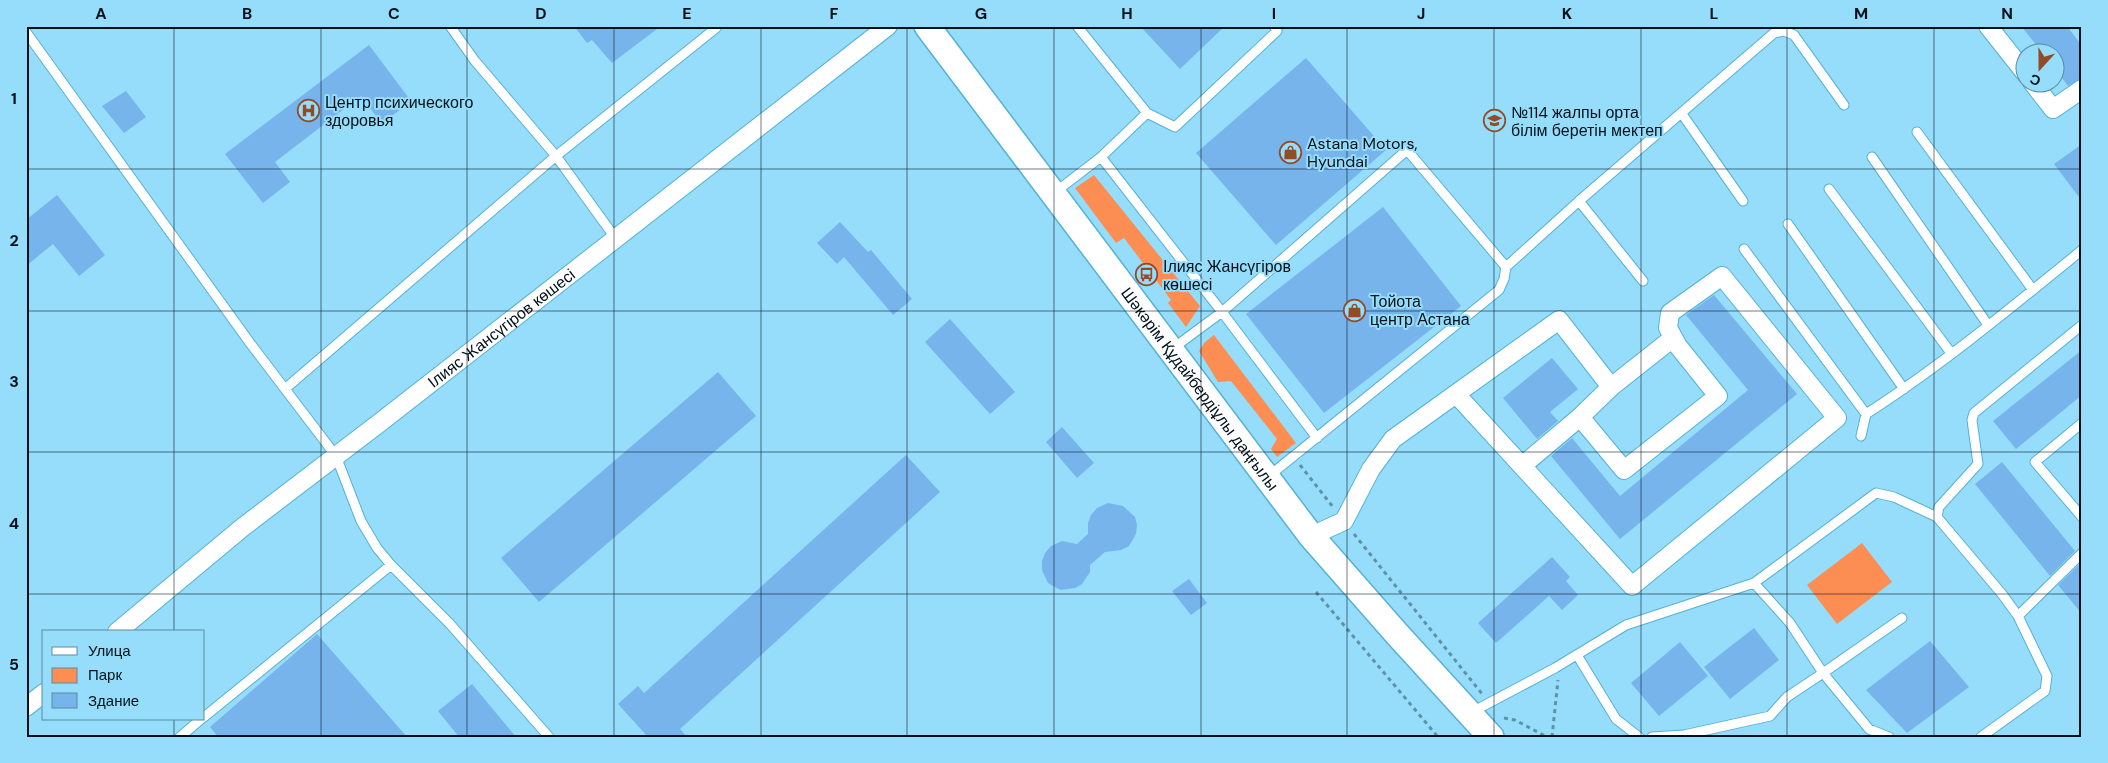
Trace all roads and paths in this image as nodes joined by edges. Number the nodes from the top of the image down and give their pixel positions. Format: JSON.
{"nodes":[{"id":1,"x":450,"y":26,"type":"edge"},
{"id":2,"x":715,"y":26,"type":"edge"},
{"id":3,"x":888,"y":26,"type":"edge"},
{"id":4,"x":927,"y":26,"type":"edge"},
{"id":5,"x":1077,"y":26,"type":"edge"},
{"id":6,"x":1274,"y":26,"type":"edge"},
{"id":7,"x":1988,"y":26,"type":"edge"},
{"id":8,"x":26,"y":32,"type":"edge"},
{"id":9,"x":2016,"y":61,"type":"edge"},
{"id":10,"x":2082,"y":89,"type":"edge"},
{"id":11,"x":2040,"y":92,"type":"edge"},
{"id":12,"x":1844,"y":105,"type":"dead end"},
{"id":13,"x":1147,"y":113,"type":"junction"},
{"id":14,"x":1682,"y":114,"type":"junction"},
{"id":15,"x":1917,"y":132,"type":"dead end"},
{"id":16,"x":556,"y":156,"type":"junction"},
{"id":17,"x":1101,"y":157,"type":"junction"},
{"id":18,"x":1872,"y":157,"type":"dead end"},
{"id":19,"x":1829,"y":189,"type":"dead end"},
{"id":20,"x":1053,"y":193,"type":"junction"},
{"id":21,"x":1579,"y":201,"type":"junction"},
{"id":22,"x":1743,"y":202,"type":"dead end"},
{"id":23,"x":1788,"y":224,"type":"dead end"},
{"id":24,"x":616,"y":239,"type":"junction"},
{"id":25,"x":1744,"y":250,"type":"dead end"},
{"id":26,"x":2082,"y":250,"type":"edge"},
{"id":27,"x":1506,"y":267,"type":"junction"},
{"id":28,"x":1643,"y":281,"type":"dead end"},
{"id":29,"x":2033,"y":290,"type":"junction"},
{"id":30,"x":1222,"y":312,"type":"junction"},
{"id":31,"x":1988,"y":324,"type":"junction"},
{"id":32,"x":2082,"y":325,"type":"edge"},
{"id":33,"x":1673,"y":338,"type":"junction"},
{"id":34,"x":1171,"y":350,"type":"junction"},
{"id":35,"x":1951,"y":353,"type":"junction"},
{"id":36,"x":1610,"y":387,"type":"junction"},
{"id":37,"x":286,"y":388,"type":"junction"},
{"id":38,"x":1904,"y":389,"type":"junction"},
{"id":39,"x":1456,"y":394,"type":"junction"},
{"id":40,"x":1866,"y":414,"type":"junction"},
{"id":41,"x":1580,"y":417,"type":"junction"},
{"id":42,"x":2082,"y":423,"type":"edge"},
{"id":43,"x":1861,"y":436,"type":"dead end"},
{"id":44,"x":1317,"y":438,"type":"junction"},
{"id":45,"x":336,"y":456,"type":"junction"},
{"id":46,"x":1294,"y":456,"type":"junction"},
{"id":47,"x":1522,"y":466,"type":"junction"},
{"id":48,"x":1267,"y":477,"type":"junction"},
{"id":49,"x":2082,"y":517,"type":"edge"},
{"id":50,"x":1937,"y":518,"type":"junction"},
{"id":51,"x":1344,"y":521,"type":"junction"},
{"id":52,"x":1311,"y":536,"type":"junction"},
{"id":53,"x":2082,"y":552,"type":"edge"},
{"id":54,"x":391,"y":565,"type":"junction"},
{"id":55,"x":1754,"y":584,"type":"junction"},
{"id":56,"x":1316,"y":592,"type":"dead end"},
{"id":57,"x":2018,"y":616,"type":"junction"},
{"id":58,"x":1902,"y":618,"type":"dead end"},
{"id":59,"x":119,"y":630,"type":"edge"},
{"id":60,"x":1577,"y":655,"type":"junction"},
{"id":61,"x":1560,"y":665,"type":"junction"},
{"id":62,"x":1824,"y":673,"type":"junction"},
{"id":63,"x":42,"y":695,"type":"edge"},
{"id":64,"x":26,"y":707,"type":"edge"},
{"id":65,"x":1479,"y":708,"type":"junction"},
{"id":66,"x":205,"y":716,"type":"edge"},
{"id":67,"x":200,"y":720,"type":"edge"},
{"id":68,"x":1497,"y":728,"type":"edge"},
{"id":69,"x":180,"y":737,"type":"edge"},
{"id":70,"x":549,"y":737,"type":"edge"},
{"id":71,"x":1438,"y":737,"type":"edge"},
{"id":72,"x":1547,"y":737,"type":"edge"},
{"id":73,"x":1552,"y":737,"type":"edge"},
{"id":74,"x":1639,"y":737,"type":"edge"},
{"id":75,"x":1652,"y":737,"type":"edge"},
{"id":76,"x":1889,"y":737,"type":"edge"},
{"id":77,"x":1981,"y":737,"type":"edge"}],
"edges":[{"from":1,"to":16,"type":"lane"},
{"from":2,"to":16,"type":"lane"},
{"from":3,"to":24,"type":"street","name":"Ілияс Жансүгіров көшесі"},
{"from":4,"to":20,"type":"main road","name":"Шәкәрім Құдайбердіұлы даңғылы"},
{"from":5,"to":13,"type":"lane"},
{"from":6,"to":13,"type":"lane"},
{"from":7,"to":9,"type":"street"},
{"from":8,"to":37,"type":"lane"},
{"from":10,"to":11,"type":"street"},
{"from":12,"to":14,"type":"lane"},
{"from":13,"to":17,"type":"lane"},
{"from":14,"to":21,"type":"lane"},
{"from":14,"to":22,"type":"lane"},
{"from":15,"to":29,"type":"lane"},
{"from":16,"to":24,"type":"lane"},
{"from":16,"to":37,"type":"lane"},
{"from":17,"to":20,"type":"lane"},
{"from":17,"to":30,"type":"lane"},
{"from":18,"to":31,"type":"lane"},
{"from":19,"to":35,"type":"lane"},
{"from":20,"to":34,"type":"main road","name":"Шәкәрім Құдайбердіұлы даңғылы"},
{"from":21,"to":27,"type":"lane"},
{"from":21,"to":28,"type":"lane"},
{"from":23,"to":38,"type":"lane"},
{"from":24,"to":45,"type":"street","name":"Ілияс Жансүгіров көшесі"},
{"from":25,"to":40,"type":"lane"},
{"from":26,"to":29,"type":"lane"},
{"from":27,"to":30,"type":"lane"},
{"from":27,"to":44,"type":"lane"},
{"from":29,"to":31,"type":"lane"},
{"from":30,"to":34,"type":"lane"},
{"from":30,"to":44,"type":"lane"},
{"from":31,"to":35,"type":"lane"},
{"from":32,"to":50,"type":"lane"},
{"from":33,"to":36,"type":"street"},
{"from":33,"to":41,"type":"street"},
{"from":33,"to":47,"type":"street"},
{"from":34,"to":48,"type":"main road","name":"Шәкәрім Құдайбердіұлы даңғылы"},
{"from":35,"to":38,"type":"lane"},
{"from":36,"to":39,"type":"street"},
{"from":36,"to":41,"type":"street"},
{"from":37,"to":45,"type":"lane"},
{"from":38,"to":40,"type":"lane"},
{"from":39,"to":47,"type":"street"},
{"from":39,"to":51,"type":"street"},
{"from":40,"to":43,"type":"lane"},
{"from":41,"to":47,"type":"street"},
{"from":42,"to":49,"type":"lane"},
{"from":44,"to":46,"type":"lane"},
{"from":45,"to":54,"type":"lane"},
{"from":45,"to":59,"type":"street","name":"Ілияс Жансүгіров көшесі"},
{"from":46,"to":48,"type":"lane"},
{"from":46,"to":51,"type":"path"},
{"from":48,"to":52,"type":"main road","name":"Шәкәрім Құдайбердіұлы даңғылы"},
{"from":50,"to":55,"type":"lane"},
{"from":50,"to":57,"type":"lane"},
{"from":51,"to":52,"type":"street"},
{"from":51,"to":65,"type":"path"},
{"from":52,"to":65,"type":"main road","name":"Шәкәрім Құдайбердіұлы даңғылы"},
{"from":53,"to":57,"type":"lane"},
{"from":54,"to":66,"type":"lane"},
{"from":54,"to":70,"type":"lane"},
{"from":55,"to":60,"type":"lane"},
{"from":55,"to":62,"type":"lane"},
{"from":56,"to":71,"type":"path"},
{"from":57,"to":77,"type":"lane"},
{"from":58,"to":62,"type":"lane"},
{"from":60,"to":61,"type":"lane"},
{"from":60,"to":74,"type":"lane"},
{"from":61,"to":65,"type":"lane"},
{"from":61,"to":73,"type":"path"},
{"from":62,"to":75,"type":"lane"},
{"from":62,"to":76,"type":"lane"},
{"from":63,"to":64,"type":"street"},
{"from":65,"to":68,"type":"main road","name":"Шәкәрім Құдайбердіұлы даңғылы"},
{"from":67,"to":69,"type":"lane"},
{"from":68,"to":72,"type":"path"}]}
